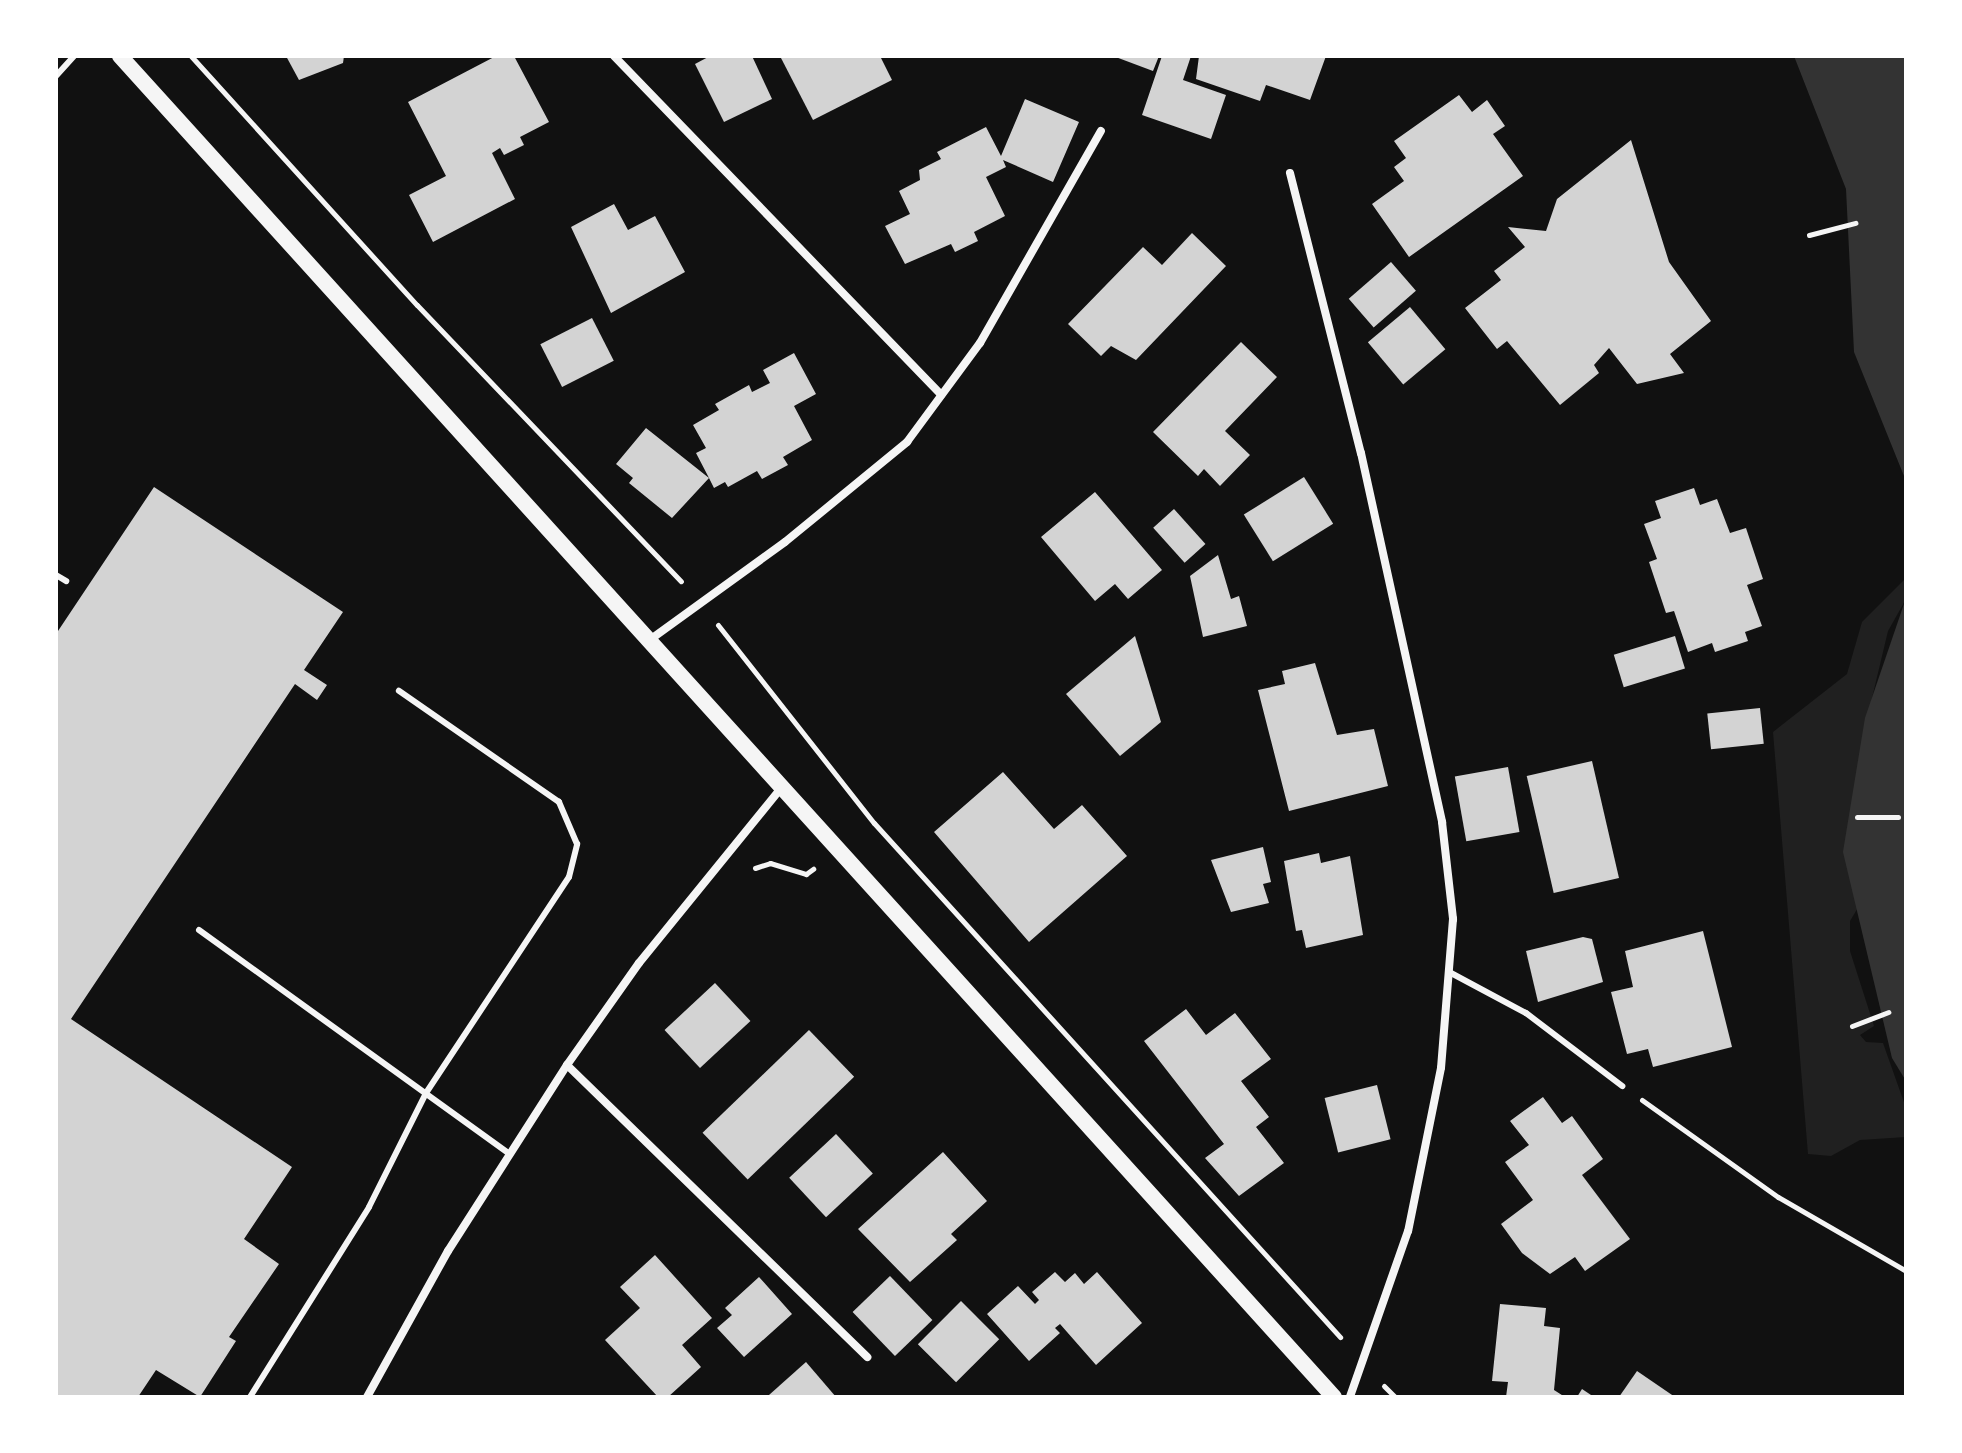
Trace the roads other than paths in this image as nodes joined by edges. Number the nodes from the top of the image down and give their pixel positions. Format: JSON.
{"nodes":[{"id":1,"x":74,"y":56,"type":"edge"},
{"id":2,"x":120,"y":56,"type":"edge"},
{"id":3,"x":614,"y":56,"type":"edge"},
{"id":4,"x":56,"y":76,"type":"edge"},
{"id":5,"x":1101,"y":131,"type":"dead end"},
{"id":6,"x":1290,"y":173,"type":"dead end"},
{"id":7,"x":941,"y":395,"type":"junction"},
{"id":8,"x":56,"y":575,"type":"edge"},
{"id":9,"x":66,"y":581,"type":"dead end"},
{"id":10,"x":651,"y":639,"type":"junction"},
{"id":11,"x":399,"y":691,"type":"dead end"},
{"id":12,"x":783,"y":785,"type":"junction"},
{"id":13,"x":199,"y":930,"type":"dead end"},
{"id":14,"x":1451,"y":973,"type":"junction"},
{"id":15,"x":567,"y":1065,"type":"junction"},
{"id":16,"x":1622,"y":1086,"type":"road end"},
{"id":17,"x":426,"y":1093,"type":"junction"},
{"id":18,"x":510,"y":1154,"type":"junction"},
{"id":19,"x":867,"y":1357,"type":"dead end"},
{"id":20,"x":250,"y":1397,"type":"edge"},
{"id":21,"x":367,"y":1397,"type":"edge"},
{"id":22,"x":1334,"y":1397,"type":"edge"},
{"id":23,"x":1350,"y":1397,"type":"edge"}],
"edges":[{"from":1,"to":4,"type":"lane"},
{"from":2,"to":10,"type":"main road"},
{"from":3,"to":7,"type":"street"},
{"from":5,"to":7,"type":"street"},
{"from":6,"to":14,"type":"street"},
{"from":7,"to":10,"type":"street"},
{"from":8,"to":9,"type":"lane"},
{"from":10,"to":12,"type":"main road"},
{"from":11,"to":17,"type":"lane"},
{"from":12,"to":15,"type":"street"},
{"from":12,"to":22,"type":"main road"},
{"from":13,"to":17,"type":"lane"},
{"from":14,"to":16,"type":"lane"},
{"from":14,"to":23,"type":"street"},
{"from":15,"to":18,"type":"street"},
{"from":15,"to":19,"type":"street"},
{"from":17,"to":18,"type":"lane"},
{"from":17,"to":20,"type":"lane"},
{"from":18,"to":21,"type":"street"}]}
